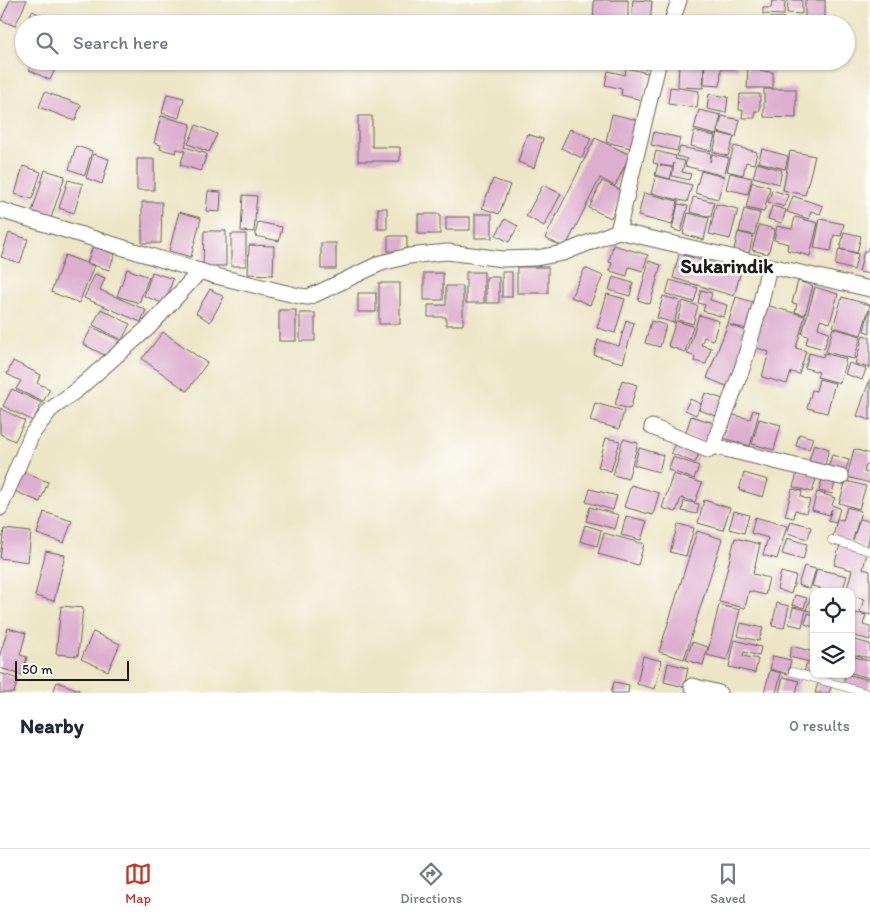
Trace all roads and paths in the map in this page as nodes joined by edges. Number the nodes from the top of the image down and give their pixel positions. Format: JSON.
{"nodes":[{"id":1,"x":680,"y":0,"type":"edge"},
{"id":2,"x":674,"y":15,"type":"edge"},
{"id":3,"x":657,"y":70,"type":"edge"},
{"id":4,"x":0,"y":210,"type":"edge"},
{"id":5,"x":618,"y":231,"type":"junction"},
{"id":6,"x":769,"y":266,"type":"junction"},
{"id":7,"x":200,"y":271,"type":"junction"},
{"id":8,"x":870,"y":289,"type":"edge"},
{"id":9,"x":652,"y":427,"type":"dead end"},
{"id":10,"x":713,"y":446,"type":"junction"},
{"id":11,"x":841,"y":477,"type":"dead end"},
{"id":12,"x":0,"y":508,"type":"edge"},
{"id":13,"x":832,"y":540,"type":"dead end"},
{"id":14,"x":870,"y":552,"type":"edge"},
{"id":15,"x":793,"y":672,"type":"dead end"},
{"id":16,"x":692,"y":686,"type":"dead end"},
{"id":17,"x":719,"y":693,"type":"edge"},
{"id":18,"x":866,"y":693,"type":"edge"}],
"edges":[{"from":1,"to":2,"type":"street"},
{"from":3,"to":5,"type":"street"},
{"from":4,"to":7,"type":"street"},
{"from":5,"to":6,"type":"street"},
{"from":5,"to":7,"type":"street"},
{"from":6,"to":8,"type":"street"},
{"from":6,"to":10,"type":"street"},
{"from":7,"to":12,"type":"street"},
{"from":9,"to":10,"type":"street"},
{"from":10,"to":11,"type":"street"},
{"from":13,"to":14,"type":"lane"},
{"from":15,"to":18,"type":"lane"},
{"from":16,"to":17,"type":"street"}]}
